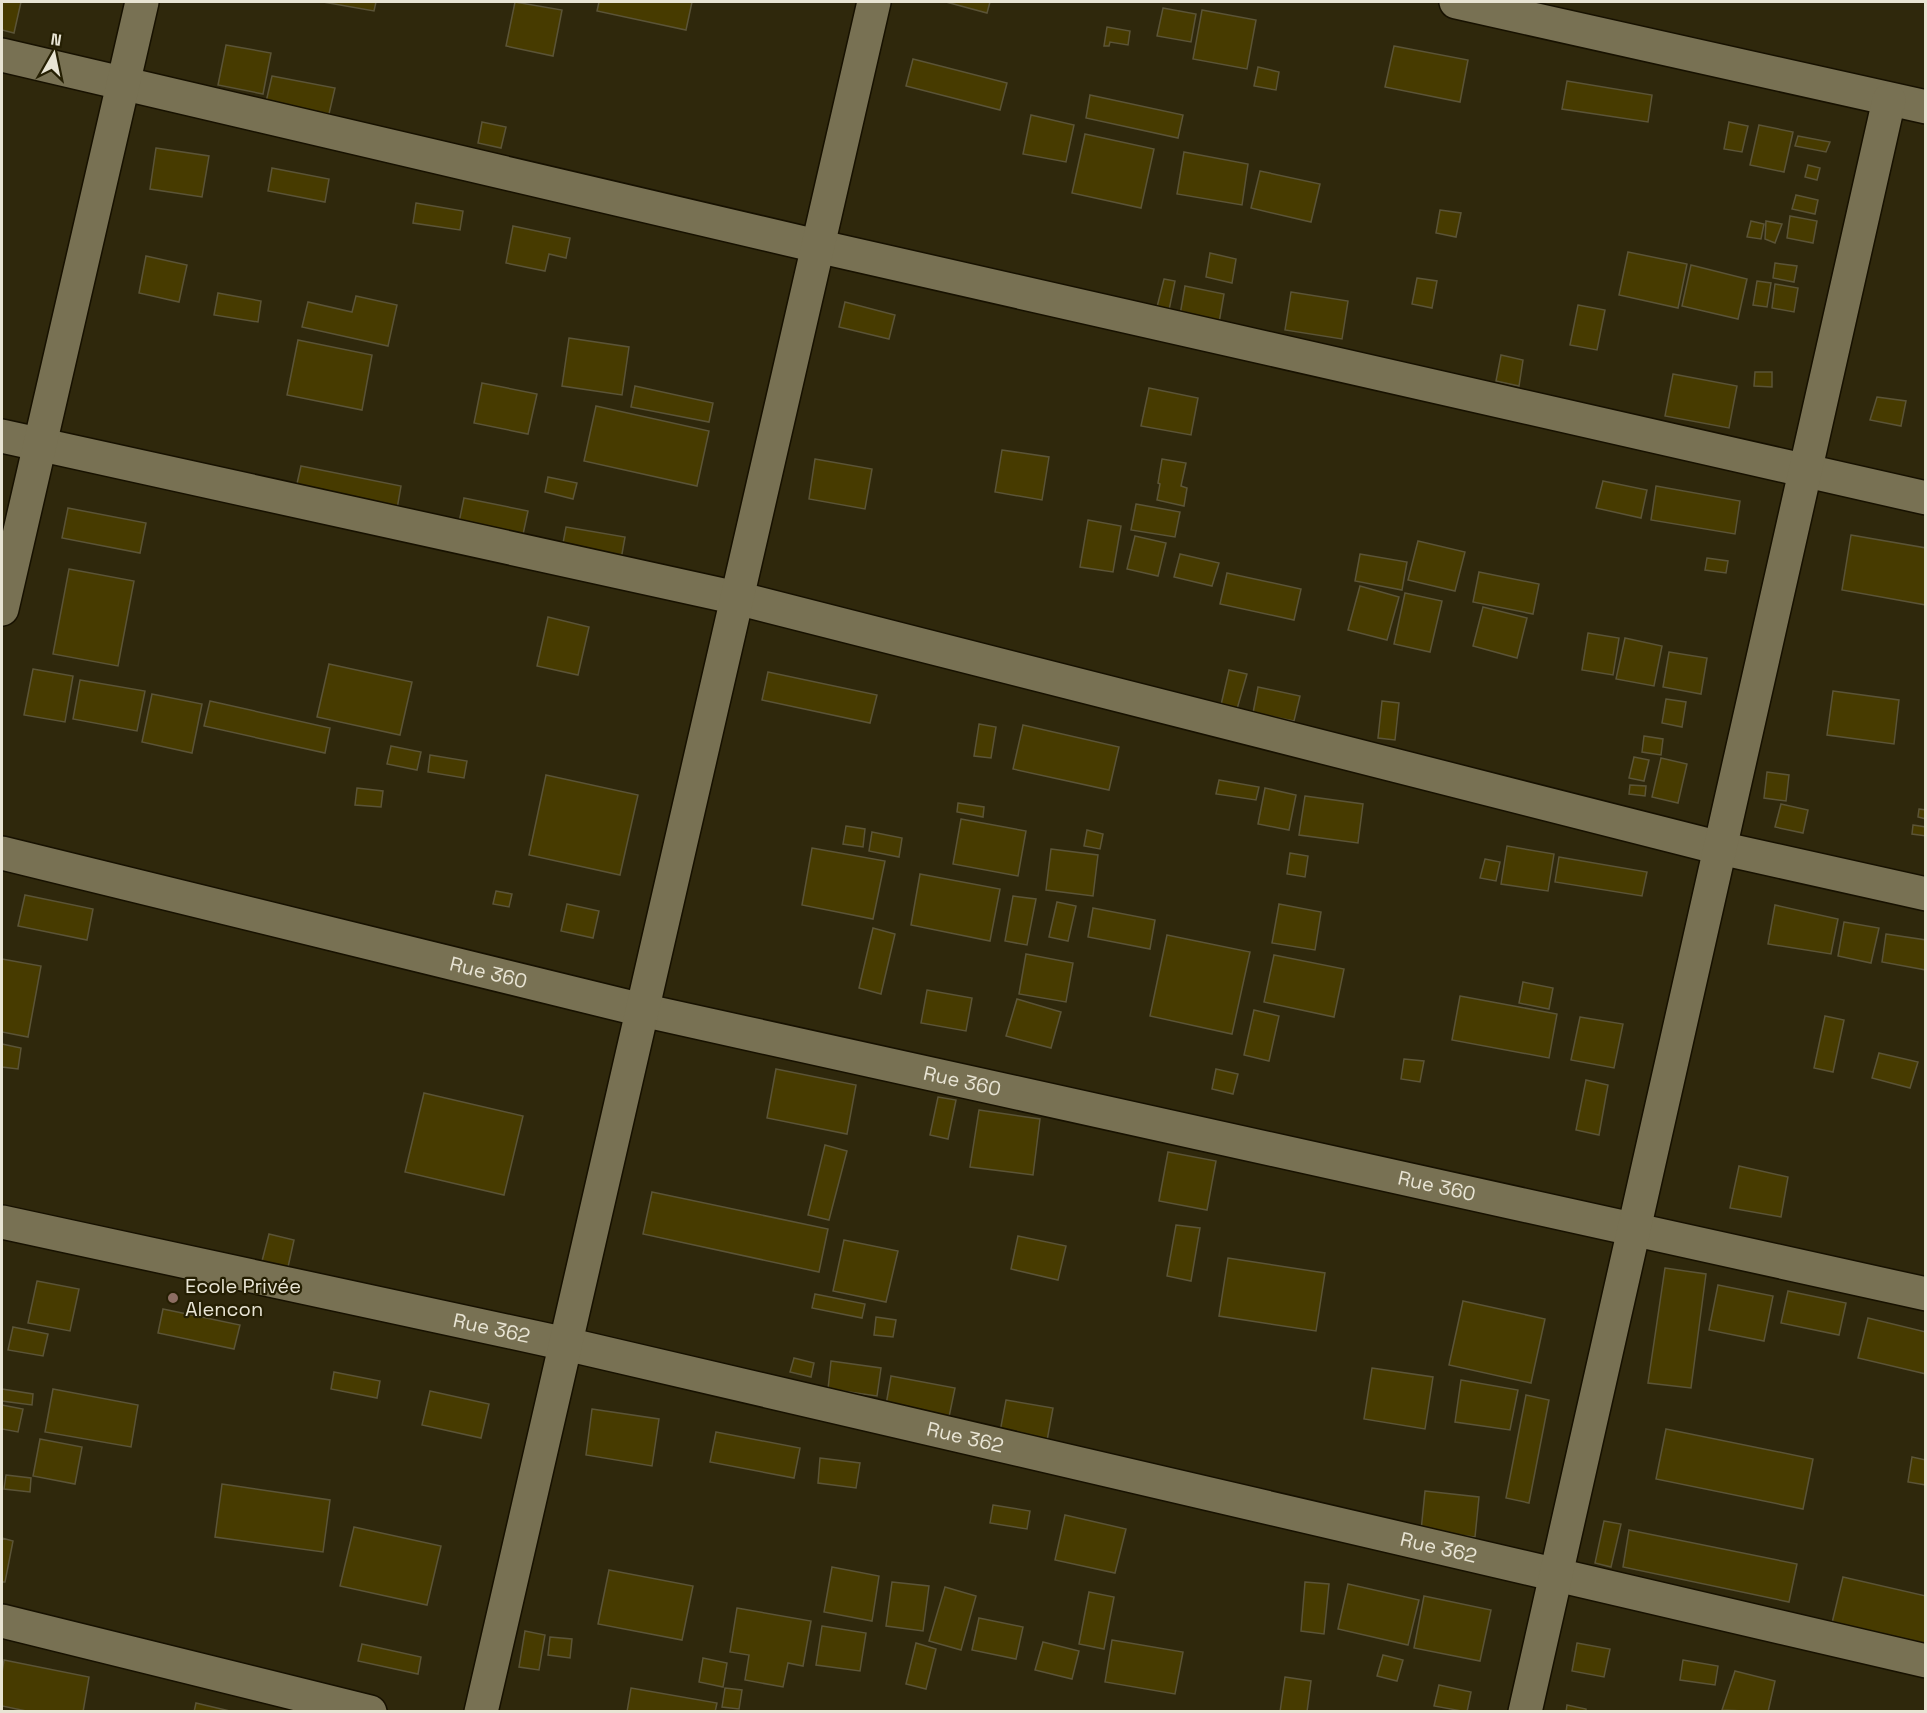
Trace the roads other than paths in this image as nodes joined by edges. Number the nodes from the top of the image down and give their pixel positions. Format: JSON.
{"nodes":[{"id":1,"x":142,"y":2,"type":"edge"},
{"id":2,"x":874,"y":2,"type":"edge"},
{"id":3,"x":1456,"y":2,"type":"edge"},
{"id":4,"x":2,"y":55,"type":"edge"},
{"id":5,"x":123,"y":83,"type":"junction"},
{"id":6,"x":1889,"y":100,"type":"junction"},
{"id":7,"x":1926,"y":107,"type":"edge"},
{"id":8,"x":818,"y":246,"type":"junction"},
{"id":9,"x":2,"y":436,"type":"edge"},
{"id":10,"x":40,"y":444,"type":"junction"},
{"id":11,"x":1806,"y":471,"type":"junction"},
{"id":12,"x":1926,"y":498,"type":"edge"},
{"id":13,"x":737,"y":598,"type":"junction"},
{"id":14,"x":2,"y":609,"type":"edge"},
{"id":15,"x":1720,"y":848,"type":"junction"},
{"id":16,"x":2,"y":853,"type":"edge"},
{"id":17,"x":1926,"y":894,"type":"edge"},
{"id":18,"x":642,"y":1010,"type":"junction"},
{"id":19,"x":2,"y":1222,"type":"edge"},
{"id":20,"x":1634,"y":1230,"type":"junction"},
{"id":21,"x":1926,"y":1294,"type":"edge"},
{"id":22,"x":566,"y":1344,"type":"junction"},
{"id":23,"x":1556,"y":1574,"type":"junction"},
{"id":24,"x":2,"y":1621,"type":"edge"},
{"id":25,"x":1926,"y":1661,"type":"edge"},
{"id":26,"x":370,"y":1712,"type":"edge"},
{"id":27,"x":481,"y":1712,"type":"edge"},
{"id":28,"x":1525,"y":1712,"type":"edge"}],
"edges":[{"from":1,"to":5,"type":"street"},
{"from":2,"to":8,"type":"street"},
{"from":3,"to":6,"type":"street"},
{"from":4,"to":5,"type":"street"},
{"from":5,"to":8,"type":"street"},
{"from":5,"to":10,"type":"street"},
{"from":6,"to":7,"type":"street"},
{"from":6,"to":11,"type":"street"},
{"from":8,"to":11,"type":"street"},
{"from":8,"to":13,"type":"street"},
{"from":9,"to":10,"type":"street"},
{"from":10,"to":13,"type":"street"},
{"from":10,"to":14,"type":"street"},
{"from":11,"to":12,"type":"street"},
{"from":11,"to":15,"type":"street"},
{"from":13,"to":15,"type":"street"},
{"from":13,"to":18,"type":"street"},
{"from":15,"to":17,"type":"street"},
{"from":15,"to":20,"type":"street"},
{"from":16,"to":18,"type":"street","name":"Rue 360"},
{"from":18,"to":20,"type":"street","name":"Rue 360"},
{"from":18,"to":22,"type":"street"},
{"from":19,"to":22,"type":"street","name":"Rue 362"},
{"from":20,"to":21,"type":"street","name":"Rue 360"},
{"from":20,"to":23,"type":"street"},
{"from":22,"to":23,"type":"street","name":"Rue 362"},
{"from":22,"to":27,"type":"street"},
{"from":23,"to":25,"type":"street","name":"Rue 362"},
{"from":23,"to":28,"type":"street"},
{"from":24,"to":26,"type":"street"}]}
